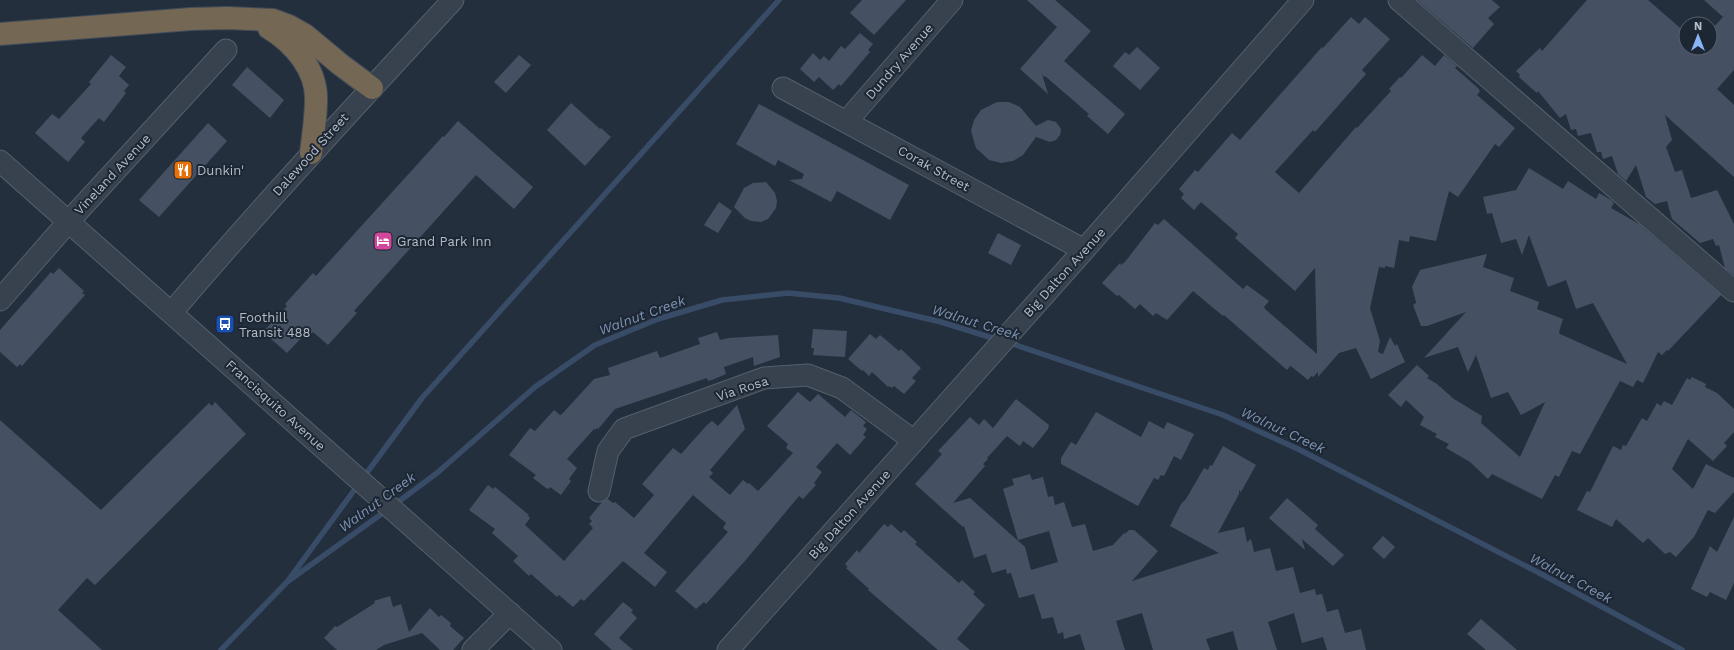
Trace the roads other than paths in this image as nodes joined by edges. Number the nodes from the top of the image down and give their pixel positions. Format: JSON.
{"nodes":[{"id":1,"x":453,"y":0,"type":"edge"},
{"id":2,"x":952,"y":0,"type":"edge"},
{"id":3,"x":1303,"y":0,"type":"edge"},
{"id":4,"x":1399,"y":0,"type":"edge"},
{"id":5,"x":254,"y":19,"type":"junction"},
{"id":6,"x":0,"y":34,"type":"edge"},
{"id":7,"x":226,"y":50,"type":"dead end"},
{"id":8,"x":372,"y":88,"type":"junction"},
{"id":9,"x":784,"y":88,"type":"dead end"},
{"id":10,"x":847,"y":121,"type":"junction"},
{"id":11,"x":311,"y":153,"type":"junction"},
{"id":12,"x":0,"y":161,"type":"edge"},
{"id":13,"x":69,"y":221,"type":"junction"},
{"id":14,"x":1084,"y":250,"type":"junction"},
{"id":15,"x":1734,"y":291,"type":"edge"},
{"id":16,"x":0,"y":300,"type":"edge"},
{"id":17,"x":172,"y":312,"type":"junction"},
{"id":18,"x":914,"y":441,"type":"junction"},
{"id":19,"x":599,"y":491,"type":"dead end"},
{"id":20,"x":510,"y":613,"type":"junction"},
{"id":21,"x":473,"y":650,"type":"edge"},
{"id":22,"x":551,"y":650,"type":"edge"},
{"id":23,"x":728,"y":650,"type":"edge"}],
"edges":[{"from":1,"to":8,"type":"street","name":"Dalewood Street"},
{"from":2,"to":10,"type":"street","name":"Dundry Avenue"},
{"from":3,"to":14,"type":"street","name":"Big Dalton Avenue"},
{"from":4,"to":15,"type":"street"},
{"from":5,"to":6,"type":"highway"},
{"from":5,"to":8,"type":"highway"},
{"from":5,"to":11,"type":"highway"},
{"from":7,"to":13,"type":"street","name":"Vineland Avenue"},
{"from":8,"to":11,"type":"street","name":"Dalewood Street"},
{"from":9,"to":10,"type":"street","name":"Corak Street"},
{"from":10,"to":14,"type":"street","name":"Corak Street"},
{"from":11,"to":17,"type":"street","name":"Dalewood Street"},
{"from":12,"to":13,"type":"street","name":"Francisquito Avenue"},
{"from":13,"to":16,"type":"street","name":"Vineland Avenue"},
{"from":13,"to":17,"type":"street","name":"Francisquito Avenue"},
{"from":14,"to":18,"type":"street","name":"Big Dalton Avenue"},
{"from":17,"to":20,"type":"street","name":"Francisquito Avenue"},
{"from":18,"to":19,"type":"street","name":"Via Rosa"},
{"from":18,"to":23,"type":"street","name":"Big Dalton Avenue"},
{"from":20,"to":21,"type":"street"},
{"from":20,"to":22,"type":"street","name":"Francisquito Avenue"}]}
